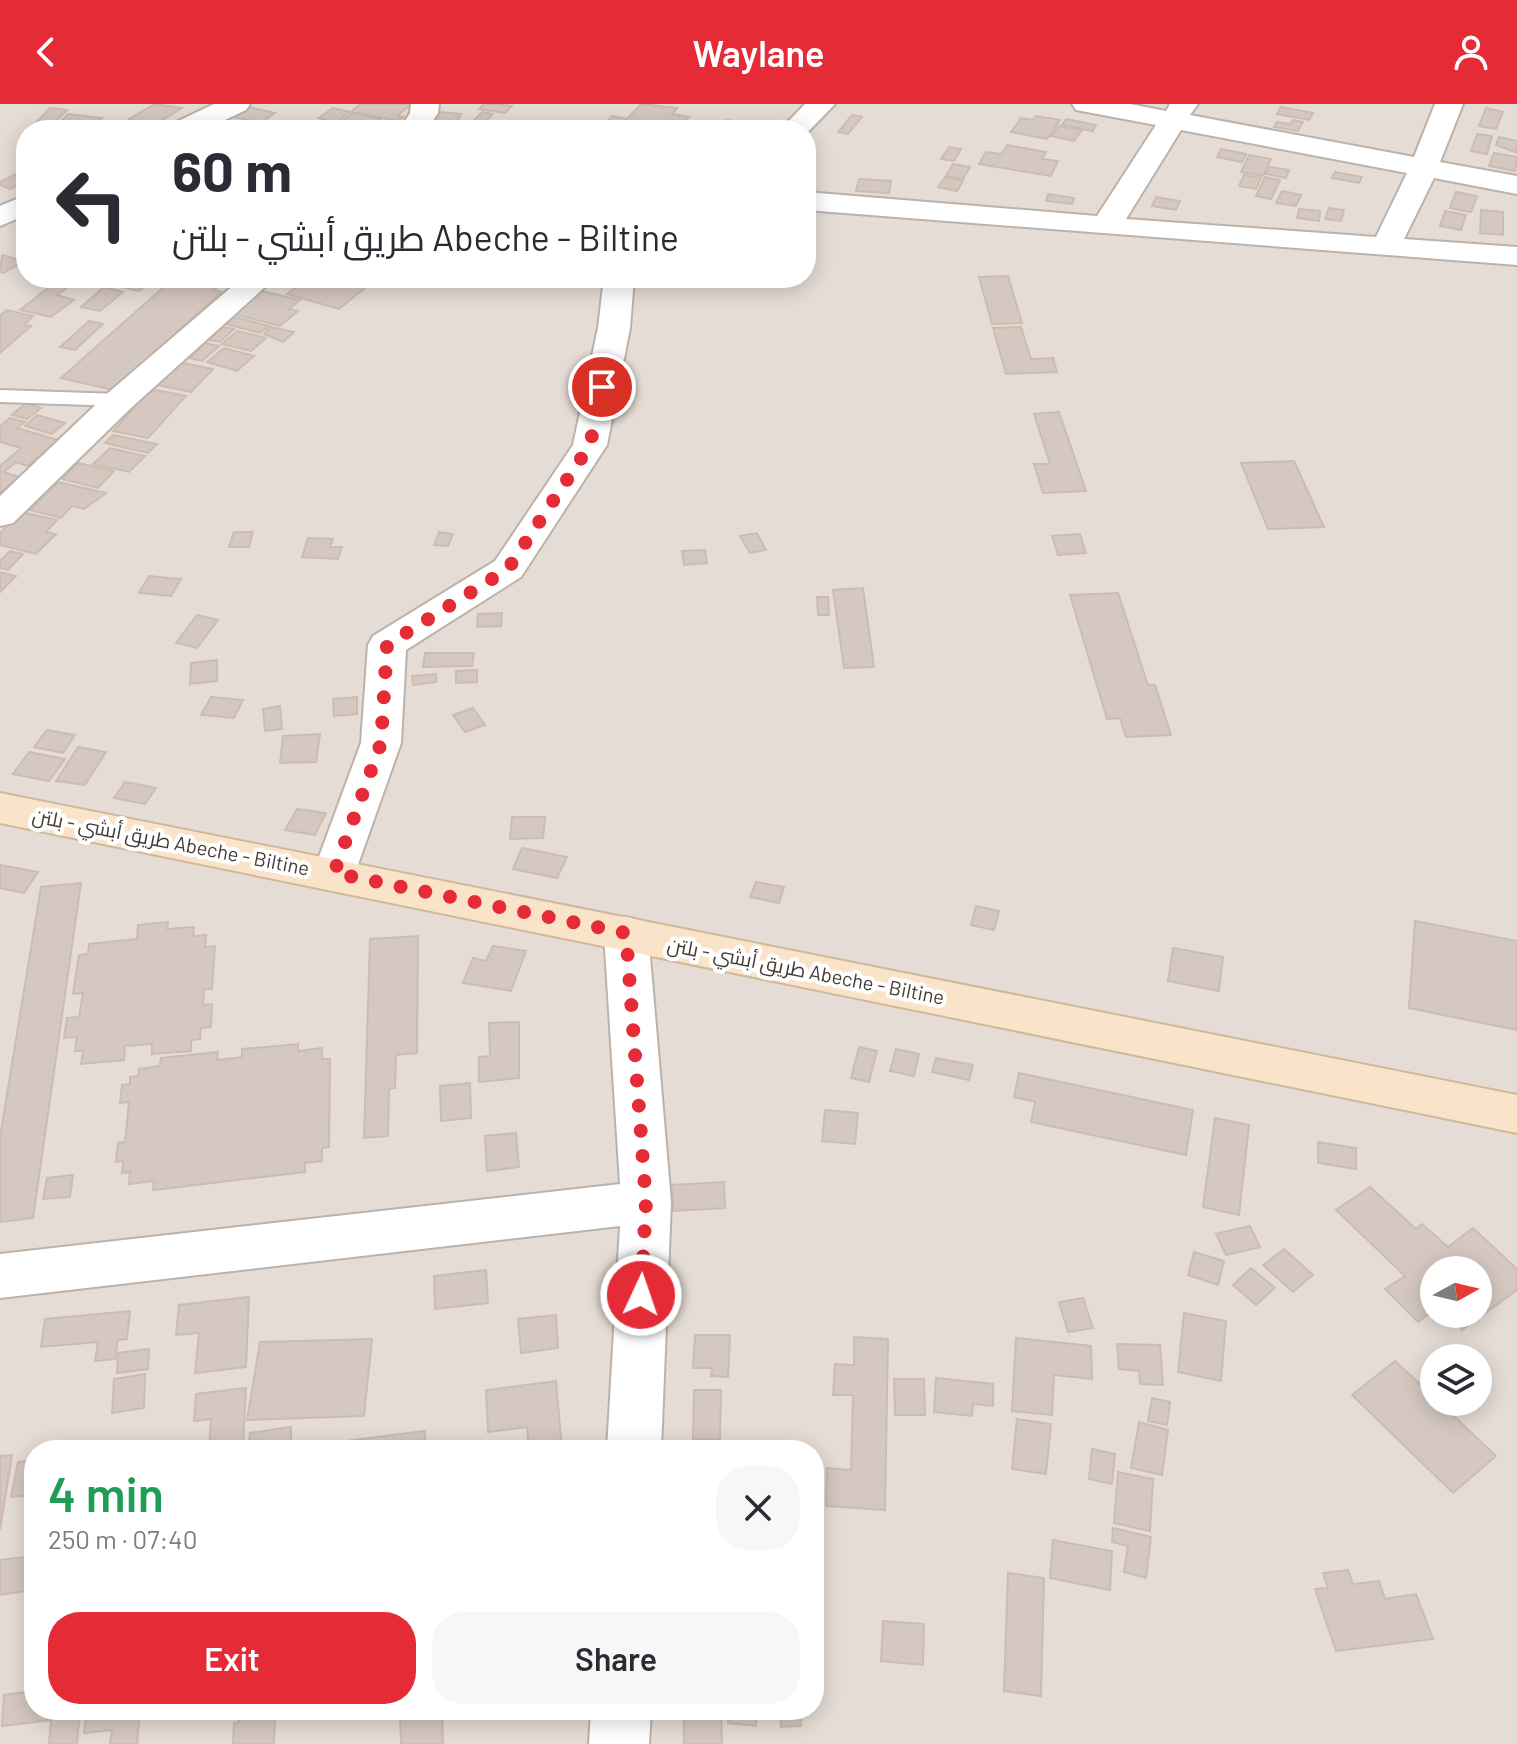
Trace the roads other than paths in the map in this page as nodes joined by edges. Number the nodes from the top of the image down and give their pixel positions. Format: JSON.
{"nodes":[{"id":1,"x":236,"y":104,"type":"edge"},
{"id":2,"x":821,"y":104,"type":"edge"},
{"id":3,"x":1086,"y":104,"type":"edge"},
{"id":4,"x":1449,"y":104,"type":"edge"},
{"id":5,"x":1180,"y":112,"type":"edge"},
{"id":6,"x":203,"y":120,"type":"edge"},
{"id":7,"x":804,"y":120,"type":"edge"},
{"id":8,"x":1424,"y":168,"type":"junction"},
{"id":9,"x":1517,"y":185,"type":"edge"},
{"id":10,"x":816,"y":202,"type":"edge"},
{"id":11,"x":1106,"y":226,"type":"junction"},
{"id":12,"x":1385,"y":248,"type":"junction"},
{"id":13,"x":1517,"y":256,"type":"edge"},
{"id":14,"x":249,"y":288,"type":"edge"},
{"id":15,"x":618,"y":288,"type":"edge"},
{"id":16,"x":0,"y":396,"type":"edge"},
{"id":17,"x":120,"y":400,"type":"junction"},
{"id":18,"x":0,"y":515,"type":"edge"},
{"id":19,"x":0,"y":808,"type":"edge"},
{"id":20,"x":334,"y":873,"type":"junction"},
{"id":21,"x":626,"y":933,"type":"junction"},
{"id":22,"x":1517,"y":1114,"type":"edge"},
{"id":23,"x":646,"y":1202,"type":"junction"},
{"id":24,"x":0,"y":1276,"type":"edge"},
{"id":25,"x":634,"y":1440,"type":"edge"},
{"id":26,"x":620,"y":1720,"type":"edge"},
{"id":27,"x":619,"y":1744,"type":"edge"}],
"edges":[{"from":1,"to":6,"type":"street"},
{"from":2,"to":7,"type":"street"},
{"from":3,"to":5,"type":"street"},
{"from":4,"to":8,"type":"street"},
{"from":5,"to":8,"type":"street"},
{"from":5,"to":11,"type":"street"},
{"from":8,"to":9,"type":"street"},
{"from":8,"to":12,"type":"street"},
{"from":10,"to":11,"type":"street"},
{"from":11,"to":12,"type":"street"},
{"from":12,"to":13,"type":"street"},
{"from":14,"to":17,"type":"street"},
{"from":15,"to":20,"type":"street"},
{"from":16,"to":17,"type":"lane"},
{"from":17,"to":18,"type":"street"},
{"from":19,"to":20,"type":"main road","name":"طريق أبشي - بلتن Abeche - Biltine"},
{"from":20,"to":21,"type":"main road","name":"طريق أبشي - بلتن Abeche - Biltine"},
{"from":21,"to":22,"type":"main road","name":"طريق أبشي - بلتن Abeche - Biltine"},
{"from":21,"to":23,"type":"street"},
{"from":23,"to":24,"type":"street"},
{"from":23,"to":25,"type":"street"},
{"from":26,"to":27,"type":"street"}]}
